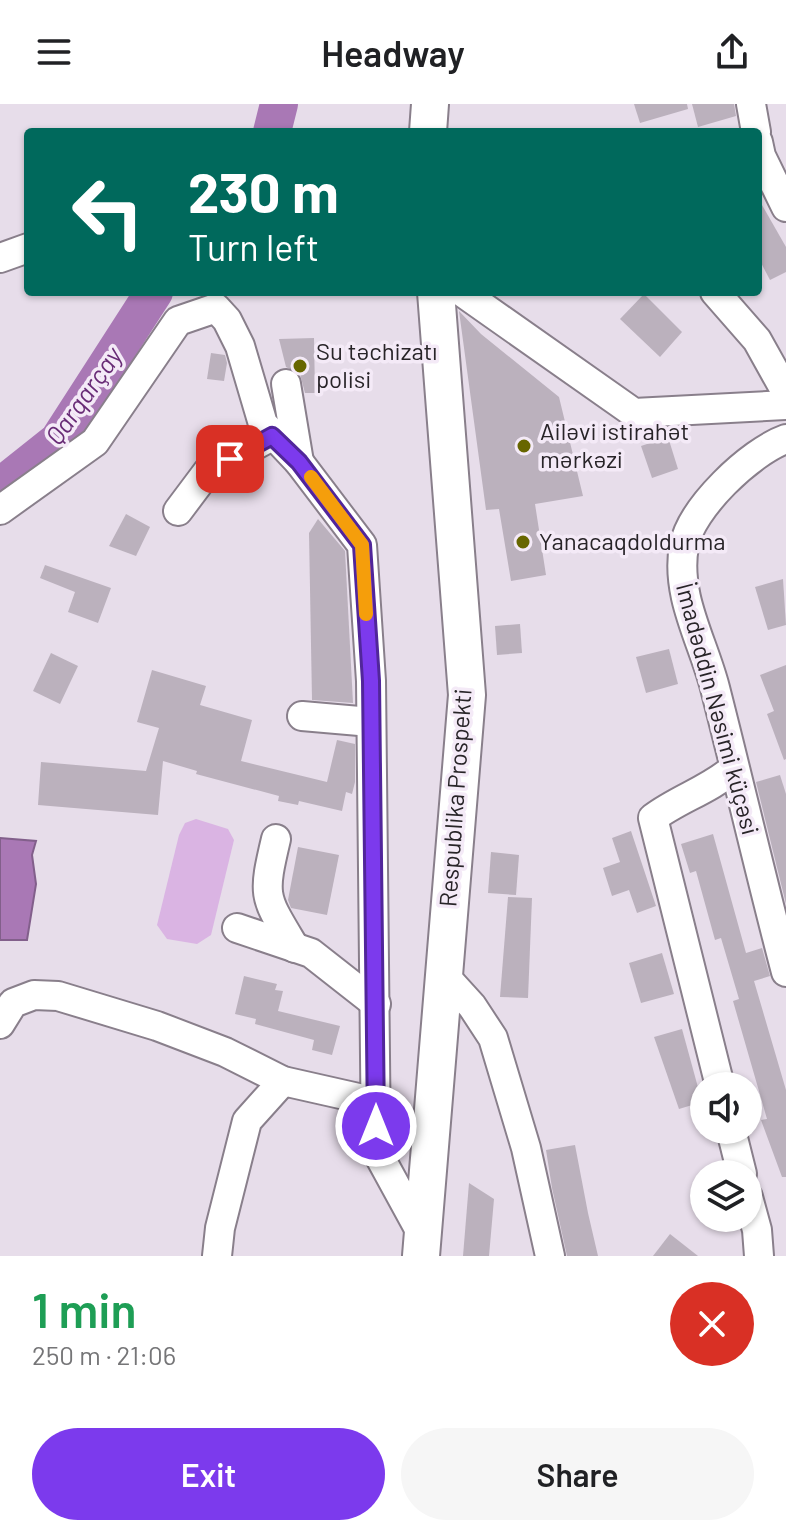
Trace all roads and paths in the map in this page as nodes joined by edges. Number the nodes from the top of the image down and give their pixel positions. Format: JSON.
{"nodes":[{"id":1,"x":430,"y":104,"type":"edge"},
{"id":2,"x":751,"y":104,"type":"edge"},
{"id":3,"x":428,"y":128,"type":"edge"},
{"id":4,"x":755,"y":128,"type":"edge"},
{"id":5,"x":762,"y":158,"type":"edge"},
{"id":6,"x":786,"y":207,"type":"edge"},
{"id":7,"x":24,"y":249,"type":"edge"},
{"id":8,"x":0,"y":258,"type":"edge"},
{"id":9,"x":436,"y":296,"type":"edge"},
{"id":10,"x":468,"y":296,"type":"edge"},
{"id":11,"x":718,"y":296,"type":"edge"},
{"id":12,"x":214,"y":300,"type":"edge"},
{"id":13,"x":286,"y":384,"type":"dead end"},
{"id":14,"x":786,"y":392,"type":"edge"},
{"id":15,"x":786,"y":405,"type":"edge"},
{"id":16,"x":272,"y":436,"type":"junction"},
{"id":17,"x":786,"y":439,"type":"edge"},
{"id":18,"x":299,"y":462,"type":"junction"},
{"id":19,"x":0,"y":510,"type":"edge"},
{"id":20,"x":178,"y":511,"type":"dead end"},
{"id":21,"x":302,"y":716,"type":"dead end"},
{"id":22,"x":371,"y":722,"type":"junction"},
{"id":23,"x":733,"y":769,"type":"junction"},
{"id":24,"x":276,"y":839,"type":"dead end"},
{"id":25,"x":237,"y":928,"type":"dead end"},
{"id":26,"x":295,"y":948,"type":"junction"},
{"id":27,"x":786,"y":972,"type":"edge"},
{"id":28,"x":442,"y":973,"type":"junction"},
{"id":29,"x":376,"y":1004,"type":"junction"},
{"id":30,"x":0,"y":1024,"type":"edge"},
{"id":31,"x":716,"y":1072,"type":"edge"},
{"id":32,"x":283,"y":1081,"type":"junction"},
{"id":33,"x":376,"y":1102,"type":"junction"},
{"id":34,"x":757,"y":1232,"type":"edge"},
{"id":35,"x":422,"y":1246,"type":"edge"},
{"id":36,"x":217,"y":1256,"type":"edge"},
{"id":37,"x":550,"y":1256,"type":"edge"},
{"id":38,"x":759,"y":1256,"type":"edge"}],
"edges":[{"from":1,"to":3,"type":"main road"},
{"from":2,"to":4,"type":"street"},
{"from":5,"to":6,"type":"street"},
{"from":7,"to":8,"type":"street"},
{"from":9,"to":28,"type":"main road","name":"Respublika Prospekti"},
{"from":10,"to":15,"type":"street"},
{"from":11,"to":14,"type":"street"},
{"from":12,"to":16,"type":"street"},
{"from":12,"to":19,"type":"street"},
{"from":13,"to":18,"type":"street"},
{"from":16,"to":18,"type":"street"},
{"from":16,"to":20,"type":"street"},
{"from":17,"to":23,"type":"street","name":"İmadəddin Nəsimi küçəsi"},
{"from":18,"to":22,"type":"street"},
{"from":21,"to":22,"type":"street"},
{"from":22,"to":29,"type":"street"},
{"from":23,"to":27,"type":"street","name":"İmadəddin Nəsimi küçəsi"},
{"from":23,"to":31,"type":"street"},
{"from":24,"to":26,"type":"street"},
{"from":25,"to":26,"type":"street"},
{"from":26,"to":29,"type":"street"},
{"from":28,"to":35,"type":"main road","name":"Respublika Prospekti"},
{"from":28,"to":37,"type":"street"},
{"from":29,"to":33,"type":"street"},
{"from":30,"to":32,"type":"street"},
{"from":32,"to":33,"type":"street"},
{"from":32,"to":36,"type":"street"},
{"from":33,"to":35,"type":"street"},
{"from":34,"to":38,"type":"street"}]}
